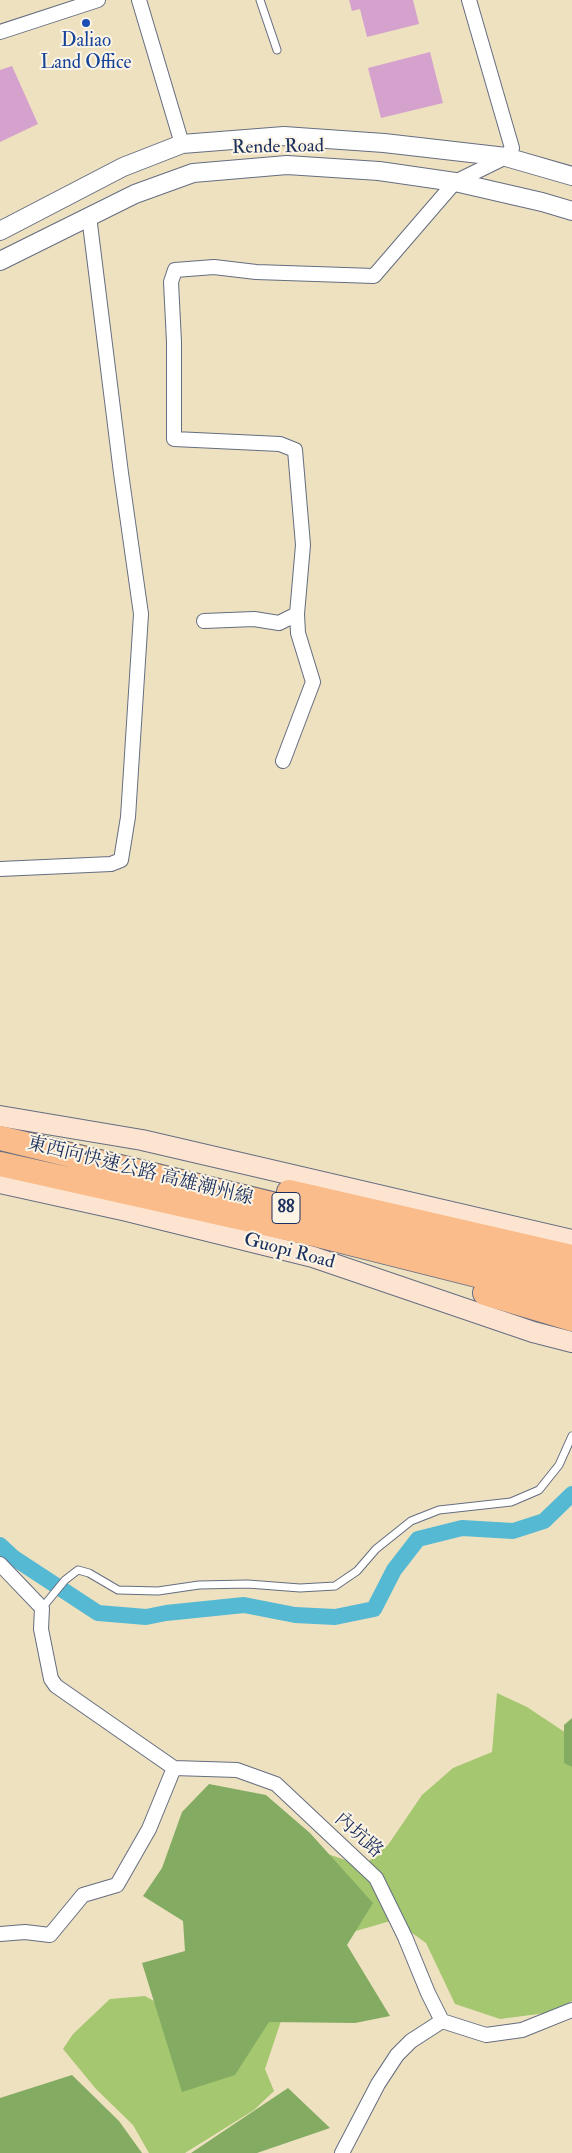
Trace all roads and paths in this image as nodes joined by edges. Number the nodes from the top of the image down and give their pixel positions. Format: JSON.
{"nodes":[{"id":1,"x":98,"y":0,"type":"edge"},
{"id":2,"x":139,"y":0,"type":"edge"},
{"id":3,"x":260,"y":0,"type":"edge"},
{"id":4,"x":469,"y":0,"type":"edge"},
{"id":5,"x":0,"y":32,"type":"edge"},
{"id":6,"x":277,"y":50,"type":"dead end"},
{"id":7,"x":182,"y":144,"type":"junction"},
{"id":8,"x":506,"y":157,"type":"junction"},
{"id":9,"x":572,"y":176,"type":"edge"},
{"id":10,"x":455,"y":182,"type":"junction"},
{"id":11,"x":572,"y":211,"type":"edge"},
{"id":12,"x":89,"y":216,"type":"junction"},
{"id":13,"x":0,"y":231,"type":"edge"},
{"id":14,"x":0,"y":261,"type":"edge"},
{"id":15,"x":297,"y":614,"type":"junction"},
{"id":16,"x":204,"y":621,"type":"dead end"},
{"id":17,"x":282,"y":761,"type":"dead end"},
{"id":18,"x":0,"y":868,"type":"edge"},
{"id":19,"x":0,"y":1116,"type":"edge"},
{"id":20,"x":0,"y":1136,"type":"edge"},
{"id":21,"x":0,"y":1164,"type":"edge"},
{"id":22,"x":0,"y":1183,"type":"edge"},
{"id":23,"x":318,"y":1235,"type":"junction"},
{"id":24,"x":572,"y":1240,"type":"edge"},
{"id":25,"x":572,"y":1257,"type":"edge"},
{"id":26,"x":572,"y":1277,"type":"edge"},
{"id":27,"x":572,"y":1299,"type":"edge"},
{"id":28,"x":572,"y":1319,"type":"edge"},
{"id":29,"x":572,"y":1342,"type":"edge"},
{"id":30,"x":572,"y":1436,"type":"edge"},
{"id":31,"x":0,"y":1564,"type":"edge"},
{"id":32,"x":42,"y":1608,"type":"junction"},
{"id":33,"x":174,"y":1768,"type":"junction"},
{"id":34,"x":0,"y":1934,"type":"edge"},
{"id":35,"x":572,"y":2010,"type":"edge"},
{"id":36,"x":442,"y":2021,"type":"junction"},
{"id":37,"x":342,"y":2153,"type":"edge"}],
"edges":[{"from":1,"to":5,"type":"street"},
{"from":2,"to":7,"type":"street"},
{"from":3,"to":6,"type":"lane"},
{"from":4,"to":8,"type":"street"},
{"from":7,"to":8,"type":"street","name":"Rende Road"},
{"from":7,"to":13,"type":"street","name":"Rende Road"},
{"from":8,"to":9,"type":"street","name":"Rende Road"},
{"from":8,"to":10,"type":"street"},
{"from":10,"to":11,"type":"street","name":"Rende Road"},
{"from":10,"to":12,"type":"street","name":"Rende Road"},
{"from":10,"to":15,"type":"street"},
{"from":12,"to":14,"type":"street","name":"Rende Road"},
{"from":12,"to":18,"type":"street"},
{"from":15,"to":16,"type":"street"},
{"from":15,"to":17,"type":"street"},
{"from":19,"to":24,"type":"main road"},
{"from":20,"to":25,"type":"highway"},
{"from":20,"to":26,"type":"highway","name":"東西向快速公路 高雄潮州線","number":"88"},
{"from":21,"to":23,"type":"highway","name":"東西向快速公路 高雄潮州線","number":"88"},
{"from":22,"to":29,"type":"main road","name":"Guopi Road"},
{"from":23,"to":27,"type":"highway","name":"東西向快速公路 高雄潮州線","number":"88"},
{"from":23,"to":28,"type":"highway"},
{"from":30,"to":32,"type":"lane"},
{"from":31,"to":32,"type":"street"},
{"from":32,"to":33,"type":"street"},
{"from":33,"to":34,"type":"street"},
{"from":33,"to":36,"type":"street","name":"內坑路"},
{"from":35,"to":36,"type":"street"},
{"from":36,"to":37,"type":"street"}]}
